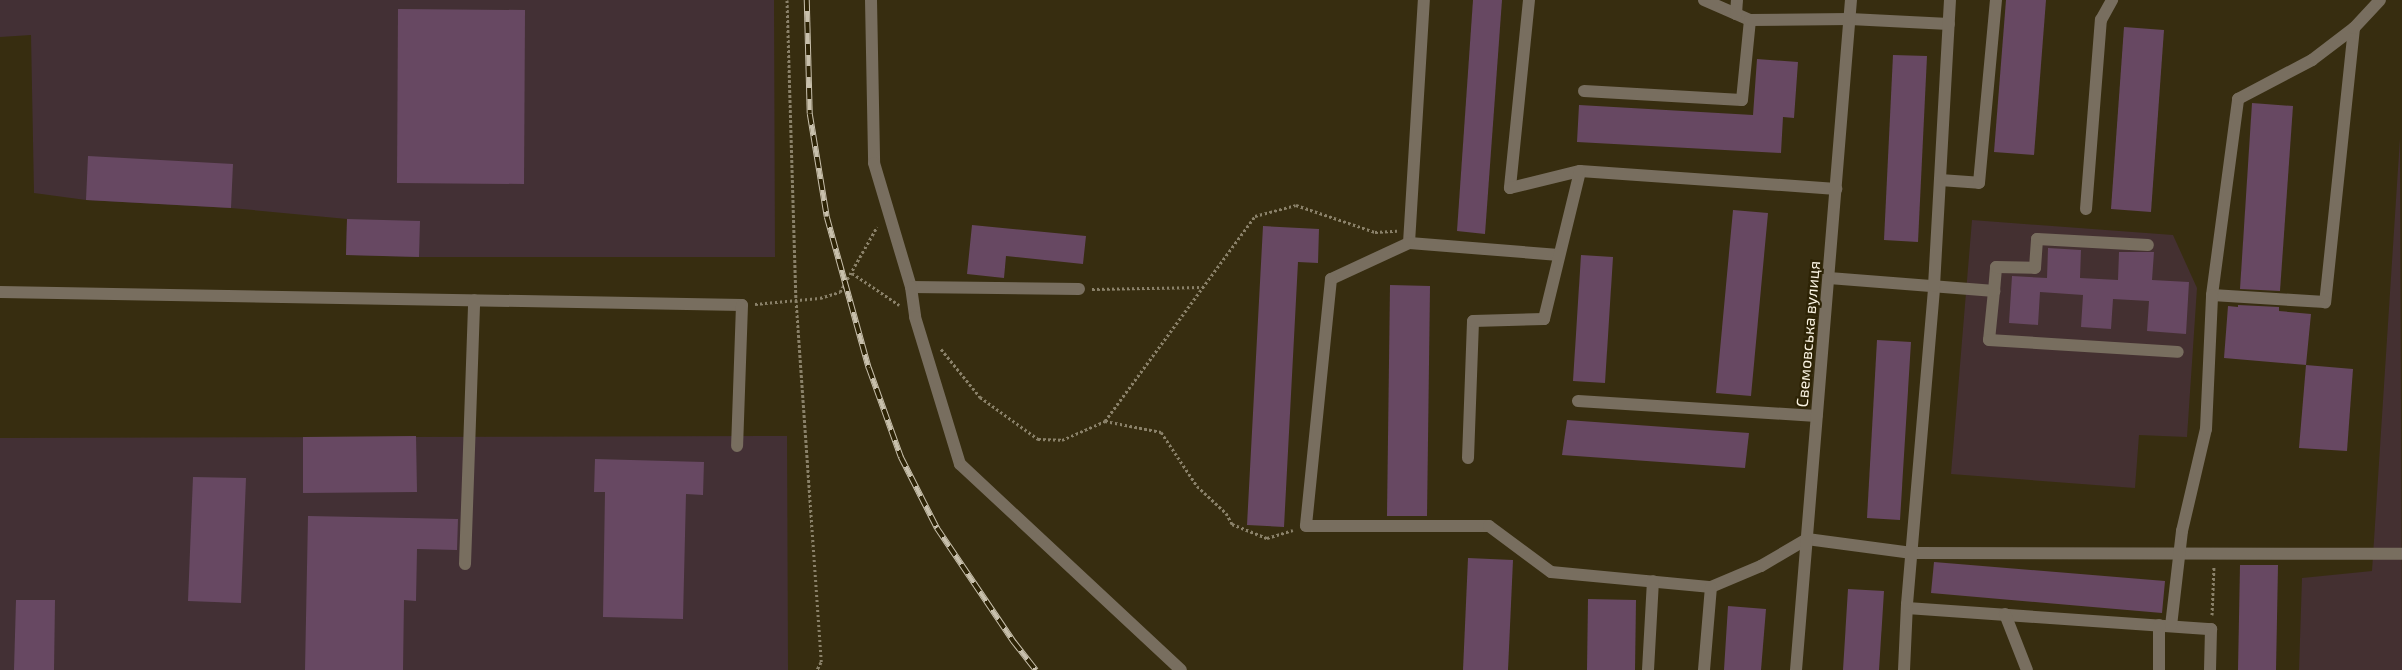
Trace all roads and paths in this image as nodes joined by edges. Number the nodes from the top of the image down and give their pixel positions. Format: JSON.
{"nodes":[{"id":1,"x":787,"y":0,"type":"edge"},
{"id":2,"x":871,"y":0,"type":"edge"},
{"id":3,"x":1424,"y":0,"type":"edge"},
{"id":4,"x":1530,"y":0,"type":"edge"},
{"id":5,"x":1704,"y":0,"type":"edge"},
{"id":6,"x":1737,"y":0,"type":"edge"},
{"id":7,"x":1851,"y":0,"type":"edge"},
{"id":8,"x":1950,"y":0,"type":"edge"},
{"id":9,"x":1996,"y":0,"type":"edge"},
{"id":10,"x":2112,"y":0,"type":"edge"},
{"id":11,"x":2380,"y":0,"type":"edge"},
{"id":12,"x":1736,"y":14,"type":"junction"},
{"id":13,"x":1850,"y":19,"type":"junction"},
{"id":14,"x":1750,"y":20,"type":"junction"},
{"id":15,"x":1948,"y":24,"type":"junction"},
{"id":16,"x":2354,"y":28,"type":"junction"},
{"id":17,"x":1584,"y":91,"type":"dead end"},
{"id":18,"x":1580,"y":171,"type":"junction"},
{"id":19,"x":1940,"y":180,"type":"junction"},
{"id":20,"x":1836,"y":189,"type":"junction"},
{"id":21,"x":887,"y":208,"type":"junction"},
{"id":22,"x":2086,"y":209,"type":"dead end"},
{"id":23,"x":1409,"y":237,"type":"junction"},
{"id":24,"x":2148,"y":245,"type":"dead end"},
{"id":25,"x":1559,"y":255,"type":"junction"},
{"id":26,"x":852,"y":273,"type":"junction"},
{"id":27,"x":1829,"y":278,"type":"junction"},
{"id":28,"x":1934,"y":286,"type":"junction"},
{"id":29,"x":911,"y":287,"type":"junction"},
{"id":30,"x":1204,"y":287,"type":"junction"},
{"id":31,"x":1079,"y":289,"type":"joint"},
{"id":32,"x":1994,"y":291,"type":"junction"},
{"id":33,"x":0,"y":292,"type":"edge"},
{"id":34,"x":2212,"y":295,"type":"junction"},
{"id":35,"x":474,"y":300,"type":"junction"},
{"id":36,"x":796,"y":300,"type":"junction"},
{"id":37,"x":742,"y":305,"type":"junction"},
{"id":38,"x":915,"y":317,"type":"junction"},
{"id":39,"x":939,"y":346,"type":"dead end"},
{"id":40,"x":2178,"y":352,"type":"dead end"},
{"id":41,"x":1578,"y":401,"type":"dead end"},
{"id":42,"x":1817,"y":416,"type":"junction"},
{"id":43,"x":1105,"y":420,"type":"junction"},
{"id":44,"x":737,"y":446,"type":"dead end"},
{"id":45,"x":1468,"y":458,"type":"dead end"},
{"id":46,"x":1306,"y":526,"type":"junction"},
{"id":47,"x":1807,"y":539,"type":"junction"},
{"id":48,"x":1912,"y":553,"type":"junction"},
{"id":49,"x":2215,"y":553,"type":"junction"},
{"id":50,"x":2402,"y":554,"type":"edge"},
{"id":51,"x":2180,"y":555,"type":"junction"},
{"id":52,"x":465,"y":564,"type":"dead end"},
{"id":53,"x":1652,"y":581,"type":"junction"},
{"id":54,"x":1710,"y":587,"type":"junction"},
{"id":55,"x":1907,"y":608,"type":"junction"},
{"id":56,"x":2005,"y":614,"type":"junction"},
{"id":57,"x":2165,"y":626,"type":"junction"},
{"id":58,"x":2211,"y":629,"type":"junction"},
{"id":59,"x":817,"y":670,"type":"edge"},
{"id":60,"x":1181,"y":670,"type":"edge"},
{"id":61,"x":1648,"y":670,"type":"edge"},
{"id":62,"x":1704,"y":670,"type":"edge"},
{"id":63,"x":1796,"y":670,"type":"edge"},
{"id":64,"x":1904,"y":670,"type":"edge"},
{"id":65,"x":2027,"y":670,"type":"edge"},
{"id":66,"x":2159,"y":670,"type":"edge"},
{"id":67,"x":2210,"y":670,"type":"edge"}],
"edges":[{"from":1,"to":36,"type":"path"},
{"from":2,"to":21,"type":"street"},
{"from":3,"to":23,"type":"street"},
{"from":4,"to":18,"type":"street"},
{"from":5,"to":12,"type":"street"},
{"from":6,"to":12,"type":"street"},
{"from":7,"to":13,"type":"street","name":"Свемовська вулиця"},
{"from":8,"to":15,"type":"street"},
{"from":9,"to":19,"type":"street"},
{"from":10,"to":22,"type":"street"},
{"from":11,"to":16,"type":"street"},
{"from":12,"to":14,"type":"street"},
{"from":13,"to":14,"type":"street"},
{"from":13,"to":15,"type":"street"},
{"from":13,"to":20,"type":"street","name":"Свемовська вулиця"},
{"from":14,"to":17,"type":"street"},
{"from":15,"to":19,"type":"street"},
{"from":16,"to":34,"type":"street"},
{"from":16,"to":34,"type":"street"},
{"from":18,"to":20,"type":"street"},
{"from":18,"to":25,"type":"street"},
{"from":19,"to":28,"type":"street"},
{"from":20,"to":27,"type":"street","name":"Свемовська вулиця"},
{"from":21,"to":26,"type":"path"},
{"from":21,"to":29,"type":"street"},
{"from":23,"to":25,"type":"street"},
{"from":23,"to":30,"type":"path"},
{"from":23,"to":46,"type":"street"},
{"from":24,"to":32,"type":"street"},
{"from":25,"to":45,"type":"street"},
{"from":26,"to":36,"type":"path"},
{"from":26,"to":38,"type":"path"},
{"from":27,"to":28,"type":"street"},
{"from":27,"to":42,"type":"street","name":"Свемовська вулиця"},
{"from":28,"to":32,"type":"street"},
{"from":28,"to":48,"type":"street"},
{"from":29,"to":31,"type":"street"},
{"from":29,"to":38,"type":"street"},
{"from":30,"to":31,"type":"path"},
{"from":30,"to":43,"type":"path"},
{"from":32,"to":40,"type":"street"},
{"from":33,"to":35,"type":"street"},
{"from":34,"to":51,"type":"street"},
{"from":35,"to":37,"type":"street"},
{"from":35,"to":52,"type":"street"},
{"from":36,"to":37,"type":"path"},
{"from":36,"to":59,"type":"path"},
{"from":37,"to":44,"type":"street"},
{"from":38,"to":60,"type":"street"},
{"from":39,"to":43,"type":"path"},
{"from":41,"to":42,"type":"street"},
{"from":42,"to":47,"type":"street","name":"Свемовська вулиця"},
{"from":43,"to":46,"type":"path"},
{"from":46,"to":53,"type":"street"},
{"from":47,"to":48,"type":"street"},
{"from":47,"to":54,"type":"street"},
{"from":47,"to":63,"type":"street","name":"Свемовська вулиця"},
{"from":48,"to":51,"type":"street"},
{"from":48,"to":55,"type":"street"},
{"from":49,"to":50,"type":"street"},
{"from":49,"to":51,"type":"street"},
{"from":49,"to":58,"type":"path"},
{"from":51,"to":57,"type":"street"},
{"from":53,"to":54,"type":"street"},
{"from":53,"to":61,"type":"street"},
{"from":54,"to":62,"type":"street"},
{"from":55,"to":56,"type":"street"},
{"from":55,"to":64,"type":"street"},
{"from":56,"to":57,"type":"street"},
{"from":56,"to":65,"type":"street"},
{"from":57,"to":58,"type":"street"},
{"from":57,"to":66,"type":"street"},
{"from":58,"to":67,"type":"street"}]}
